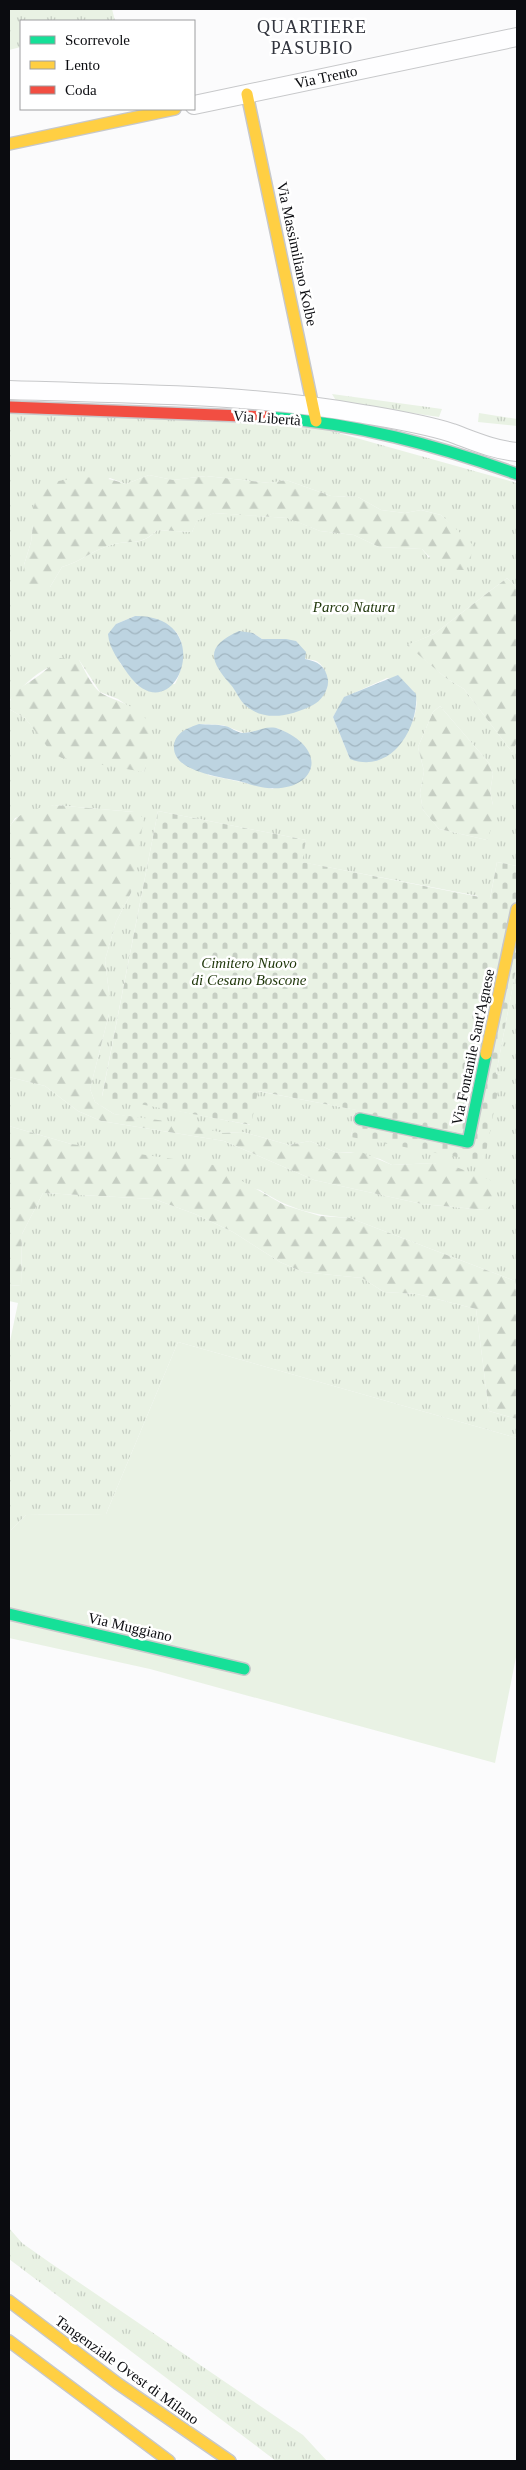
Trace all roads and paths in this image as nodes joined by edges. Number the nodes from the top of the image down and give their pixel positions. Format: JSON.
{"nodes":[{"id":1,"x":517,"y":37,"type":"edge"},
{"id":2,"x":247,"y":94,"type":"junction"},
{"id":3,"x":195,"y":105,"type":"edge"},
{"id":4,"x":170,"y":110,"type":"edge"},
{"id":5,"x":9,"y":144,"type":"edge"},
{"id":6,"x":9,"y":390,"type":"edge"},
{"id":7,"x":9,"y":407,"type":"edge"},
{"id":8,"x":316,"y":414,"type":"junction"},
{"id":9,"x":517,"y":452,"type":"edge"},
{"id":10,"x":517,"y":474,"type":"edge"},
{"id":11,"x":517,"y":908,"type":"edge"},
{"id":12,"x":360,"y":1120,"type":"dead end"},
{"id":13,"x":9,"y":1614,"type":"edge"},
{"id":14,"x":244,"y":1669,"type":"dead end"},
{"id":15,"x":9,"y":2301,"type":"edge"},
{"id":16,"x":9,"y":2341,"type":"edge"},
{"id":17,"x":169,"y":2461,"type":"edge"},
{"id":18,"x":230,"y":2461,"type":"edge"}],
"edges":[{"from":1,"to":2,"type":"street","name":"Via Trento"},
{"from":2,"to":3,"type":"street","name":"Via Trento"},
{"from":2,"to":8,"type":"main road","name":"Via Massimiliano Kolbe"},
{"from":4,"to":5,"type":"main road"},
{"from":6,"to":8,"type":"street","name":"Via Libertà"},
{"from":7,"to":8,"type":"main road","name":"Via Libertà"},
{"from":8,"to":9,"type":"street","name":"Via Libertà"},
{"from":8,"to":10,"type":"main road","name":"Via Libertà"},
{"from":11,"to":12,"type":"main road","name":"Via Fontanile Sant'Agnese"},
{"from":13,"to":14,"type":"main road","name":"Via Muggiano"},
{"from":15,"to":18,"type":"main road","name":"Tangenziale Ovest di Milano"},
{"from":16,"to":17,"type":"main road"}]}
